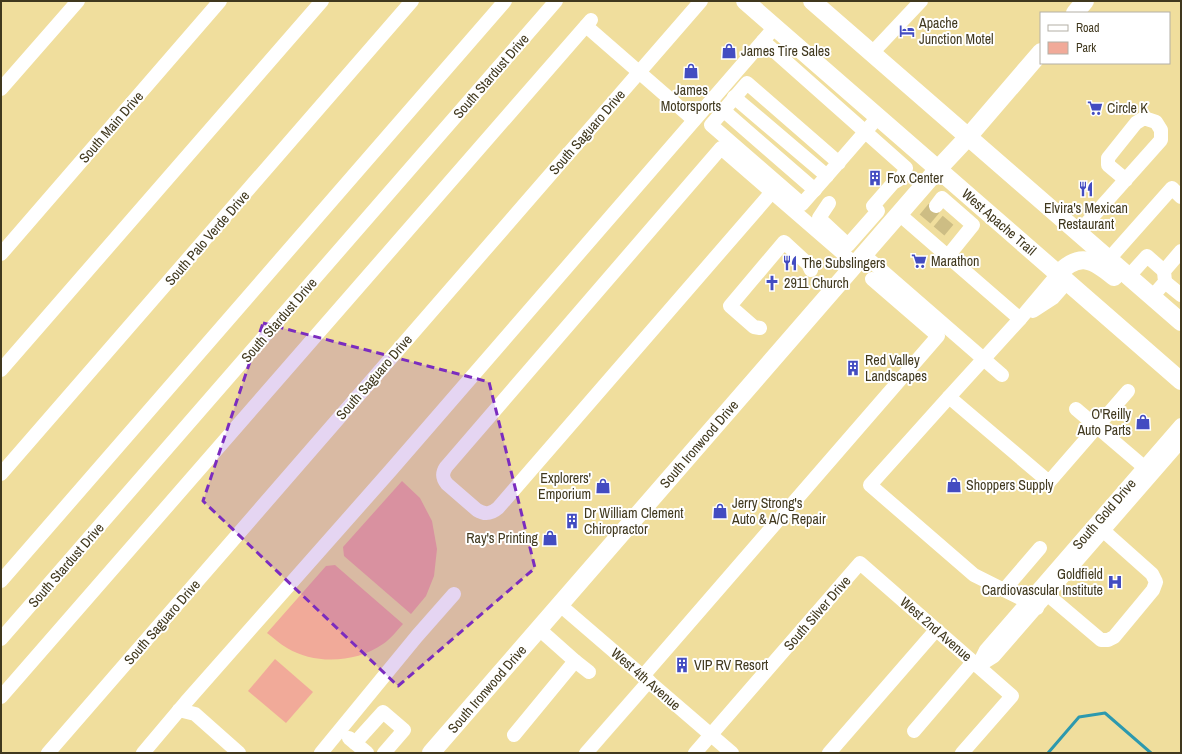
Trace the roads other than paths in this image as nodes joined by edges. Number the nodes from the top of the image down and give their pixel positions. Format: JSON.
{"nodes":[{"id":1,"x":78,"y":1,"type":"edge"},
{"id":2,"x":220,"y":1,"type":"edge"},
{"id":3,"x":322,"y":1,"type":"edge"},
{"id":4,"x":412,"y":1,"type":"edge"},
{"id":5,"x":504,"y":1,"type":"edge"},
{"id":6,"x":556,"y":1,"type":"edge"},
{"id":7,"x":701,"y":1,"type":"edge"},
{"id":8,"x":745,"y":1,"type":"edge"},
{"id":9,"x":812,"y":1,"type":"edge"},
{"id":10,"x":921,"y":1,"type":"edge"},
{"id":11,"x":1086,"y":1,"type":"edge"},
{"id":12,"x":1076,"y":12,"type":"edge"},
{"id":13,"x":774,"y":27,"type":"junction"},
{"id":14,"x":762,"y":41,"type":"junction"},
{"id":15,"x":872,"y":53,"type":"junction"},
{"id":16,"x":1040,"y":53,"type":"edge"},
{"id":17,"x":639,"y":73,"type":"junction"},
{"id":18,"x":1,"y":89,"type":"edge"},
{"id":19,"x":734,"y":97,"type":"junction"},
{"id":20,"x":723,"y":110,"type":"junction"},
{"id":21,"x":878,"y":117,"type":"junction"},
{"id":22,"x":694,"y":120,"type":"junction"},
{"id":23,"x":866,"y":132,"type":"junction"},
{"id":24,"x":968,"y":137,"type":"junction"},
{"id":25,"x":839,"y":162,"type":"junction"},
{"id":26,"x":938,"y":169,"type":"junction"},
{"id":27,"x":827,"y":176,"type":"junction"},
{"id":28,"x":1126,"y":180,"type":"dead end"},
{"id":29,"x":814,"y":190,"type":"junction"},
{"id":30,"x":772,"y":192,"type":"junction"},
{"id":31,"x":1181,"y":196,"type":"edge"},
{"id":32,"x":829,"y":203,"type":"dead end"},
{"id":33,"x":980,"y":205,"type":"junction"},
{"id":34,"x":936,"y":206,"type":"dead end"},
{"id":35,"x":899,"y":214,"type":"junction"},
{"id":36,"x":968,"y":220,"type":"junction"},
{"id":37,"x":1078,"y":233,"type":"junction"},
{"id":38,"x":1181,"y":251,"type":"edge"},
{"id":39,"x":1,"y":254,"type":"edge"},
{"id":40,"x":948,"y":256,"type":"junction"},
{"id":41,"x":859,"y":259,"type":"junction"},
{"id":42,"x":1109,"y":259,"type":"junction"},
{"id":43,"x":811,"y":270,"type":"dead end"},
{"id":44,"x":1128,"y":276,"type":"junction"},
{"id":45,"x":1164,"y":276,"type":"junction"},
{"id":46,"x":1062,"y":278,"type":"junction"},
{"id":47,"x":872,"y":279,"type":"dead end"},
{"id":48,"x":1181,"y":295,"type":"edge"},
{"id":49,"x":1152,"y":297,"type":"junction"},
{"id":50,"x":1020,"y":319,"type":"junction"},
{"id":51,"x":1181,"y":323,"type":"edge"},
{"id":52,"x":760,"y":328,"type":"dead end"},
{"id":53,"x":984,"y":359,"type":"junction"},
{"id":54,"x":1,"y":370,"type":"edge"},
{"id":55,"x":1002,"y":375,"type":"dead end"},
{"id":56,"x":1181,"y":381,"type":"edge"},
{"id":57,"x":1128,"y":391,"type":"dead end"},
{"id":58,"x":949,"y":397,"type":"junction"},
{"id":59,"x":1076,"y":409,"type":"dead end"},
{"id":60,"x":1181,"y":425,"type":"edge"},
{"id":61,"x":1097,"y":426,"type":"junction"},
{"id":62,"x":1181,"y":441,"type":"edge"},
{"id":63,"x":1149,"y":471,"type":"junction"},
{"id":64,"x":1,"y":474,"type":"edge"},
{"id":65,"x":1100,"y":527,"type":"junction"},
{"id":66,"x":1040,"y":548,"type":"dead end"},
{"id":67,"x":860,"y":563,"type":"joint"},
{"id":68,"x":1,"y":580,"type":"edge"},
{"id":69,"x":1004,"y":590,"type":"junction"},
{"id":70,"x":1044,"y":592,"type":"junction"},
{"id":71,"x":454,"y":594,"type":"dead end"},
{"id":72,"x":560,"y":605,"type":"junction"},
{"id":73,"x":1032,"y":605,"type":"junction"},
{"id":74,"x":539,"y":628,"type":"junction"},
{"id":75,"x":936,"y":630,"type":"junction"},
{"id":76,"x":1,"y":639,"type":"edge"},
{"id":77,"x":575,"y":661,"type":"junction"},
{"id":78,"x":975,"y":664,"type":"junction"},
{"id":79,"x":589,"y":672,"type":"dead end"},
{"id":80,"x":646,"y":678,"type":"junction"},
{"id":81,"x":1,"y":697,"type":"edge"},
{"id":82,"x":179,"y":710,"type":"junction"},
{"id":83,"x":340,"y":730,"type":"junction"},
{"id":84,"x":914,"y":731,"type":"dead end"},
{"id":85,"x":514,"y":735,"type":"dead end"},
{"id":86,"x":711,"y":735,"type":"junction"},
{"id":87,"x":355,"y":743,"type":"junction"},
{"id":88,"x":48,"y":753,"type":"edge"},
{"id":89,"x":143,"y":753,"type":"edge"},
{"id":90,"x":239,"y":753,"type":"edge"},
{"id":91,"x":321,"y":753,"type":"edge"},
{"id":92,"x":367,"y":753,"type":"edge"},
{"id":93,"x":384,"y":753,"type":"edge"},
{"id":94,"x":431,"y":753,"type":"edge"},
{"id":95,"x":586,"y":753,"type":"edge"},
{"id":96,"x":695,"y":753,"type":"edge"},
{"id":97,"x":732,"y":753,"type":"edge"},
{"id":98,"x":828,"y":753,"type":"edge"},
{"id":99,"x":962,"y":753,"type":"edge"}],
"edges":[{"from":1,"to":18,"type":"street"},
{"from":2,"to":39,"type":"street","name":"South Main Drive"},
{"from":3,"to":54,"type":"street"},
{"from":4,"to":64,"type":"street","name":"South Palo Verde Drive"},
{"from":5,"to":68,"type":"street"},
{"from":6,"to":76,"type":"street","name":"South Stardust Drive"},
{"from":7,"to":17,"type":"street","name":"South Saguaro Drive"},
{"from":8,"to":13,"type":"main road","name":"West Apache Trail"},
{"from":9,"to":15,"type":"main road"},
{"from":10,"to":15,"type":"street"},
{"from":11,"to":12,"type":"main road"},
{"from":13,"to":14,"type":"street"},
{"from":13,"to":21,"type":"main road","name":"West Apache Trail"},
{"from":14,"to":22,"type":"street"},
{"from":14,"to":23,"type":"street"},
{"from":15,"to":24,"type":"main road"},
{"from":16,"to":24,"type":"main road","name":"South Ironwood Drive"},
{"from":17,"to":22,"type":"street"},
{"from":17,"to":81,"type":"street"},
{"from":17,"to":88,"type":"street","name":"South Saguaro Drive"},
{"from":19,"to":20,"type":"street"},
{"from":19,"to":25,"type":"street"},
{"from":19,"to":27,"type":"street"},
{"from":20,"to":29,"type":"street"},
{"from":20,"to":29,"type":"street"},
{"from":21,"to":23,"type":"street"},
{"from":21,"to":26,"type":"main road","name":"West Apache Trail"},
{"from":22,"to":82,"type":"street"},
{"from":23,"to":25,"type":"street"},
{"from":23,"to":32,"type":"street"},
{"from":24,"to":26,"type":"main road","name":"South Ironwood Drive"},
{"from":24,"to":37,"type":"main road"},
{"from":25,"to":27,"type":"street"},
{"from":26,"to":33,"type":"main road","name":"West Apache Trail"},
{"from":26,"to":35,"type":"main road","name":"South Ironwood Drive"},
{"from":27,"to":29,"type":"street"},
{"from":28,"to":37,"type":"street"},
{"from":30,"to":30,"type":"street"},
{"from":30,"to":41,"type":"street"},
{"from":31,"to":42,"type":"street"},
{"from":33,"to":36,"type":"street"},
{"from":33,"to":46,"type":"main road","name":"West Apache Trail"},
{"from":34,"to":36,"type":"street"},
{"from":35,"to":40,"type":"street"},
{"from":35,"to":41,"type":"main road","name":"South Ironwood Drive"},
{"from":36,"to":40,"type":"street"},
{"from":37,"to":42,"type":"main road"},
{"from":38,"to":45,"type":"street"},
{"from":40,"to":50,"type":"street"},
{"from":41,"to":53,"type":"street"},
{"from":41,"to":72,"type":"main road","name":"South Ironwood Drive"},
{"from":42,"to":44,"type":"main road"},
{"from":43,"to":52,"type":"street"},
{"from":44,"to":45,"type":"street"},
{"from":44,"to":49,"type":"main road"},
{"from":45,"to":48,"type":"street"},
{"from":45,"to":49,"type":"street"},
{"from":46,"to":50,"type":"street"},
{"from":46,"to":51,"type":"main road"},
{"from":46,"to":56,"type":"main road","name":"West Apache Trail"},
{"from":47,"to":80,"type":"street"},
{"from":49,"to":51,"type":"main road"},
{"from":50,"to":53,"type":"street"},
{"from":53,"to":55,"type":"street"},
{"from":53,"to":58,"type":"street"},
{"from":57,"to":61,"type":"street"},
{"from":58,"to":61,"type":"street"},
{"from":58,"to":69,"type":"street"},
{"from":59,"to":61,"type":"street"},
{"from":60,"to":63,"type":"street","name":"South Gold Drive"},
{"from":61,"to":63,"type":"street"},
{"from":62,"to":63,"type":"street","name":"South Gold Drive"},
{"from":63,"to":65,"type":"street","name":"South Gold Drive"},
{"from":65,"to":70,"type":"street","name":"South Gold Drive"},
{"from":65,"to":70,"type":"street"},
{"from":66,"to":69,"type":"street"},
{"from":67,"to":75,"type":"street","name":"West 2nd Avenue"},
{"from":67,"to":86,"type":"street","name":"South Silver Drive"},
{"from":69,"to":73,"type":"street"},
{"from":70,"to":73,"type":"street","name":"South Gold Drive"},
{"from":71,"to":83,"type":"street"},
{"from":72,"to":74,"type":"main road","name":"South Ironwood Drive"},
{"from":72,"to":80,"type":"street","name":"West 4th Avenue"},
{"from":73,"to":78,"type":"street","name":"South Gold Drive"},
{"from":74,"to":77,"type":"street"},
{"from":74,"to":94,"type":"main road","name":"South Ironwood Drive"},
{"from":75,"to":78,"type":"street","name":"West 2nd Avenue"},
{"from":75,"to":98,"type":"street"},
{"from":77,"to":79,"type":"street"},
{"from":77,"to":85,"type":"street"},
{"from":78,"to":84,"type":"street","name":"South Gold Drive"},
{"from":78,"to":99,"type":"street","name":"West 2nd Avenue"},
{"from":80,"to":86,"type":"street","name":"West 4th Avenue"},
{"from":80,"to":95,"type":"street"},
{"from":82,"to":89,"type":"street"},
{"from":82,"to":90,"type":"street"},
{"from":83,"to":87,"type":"street"},
{"from":83,"to":91,"type":"street"},
{"from":86,"to":96,"type":"street","name":"South Silver Drive"},
{"from":86,"to":97,"type":"street","name":"West 4th Avenue"},
{"from":87,"to":92,"type":"street"},
{"from":87,"to":93,"type":"street"}]}
